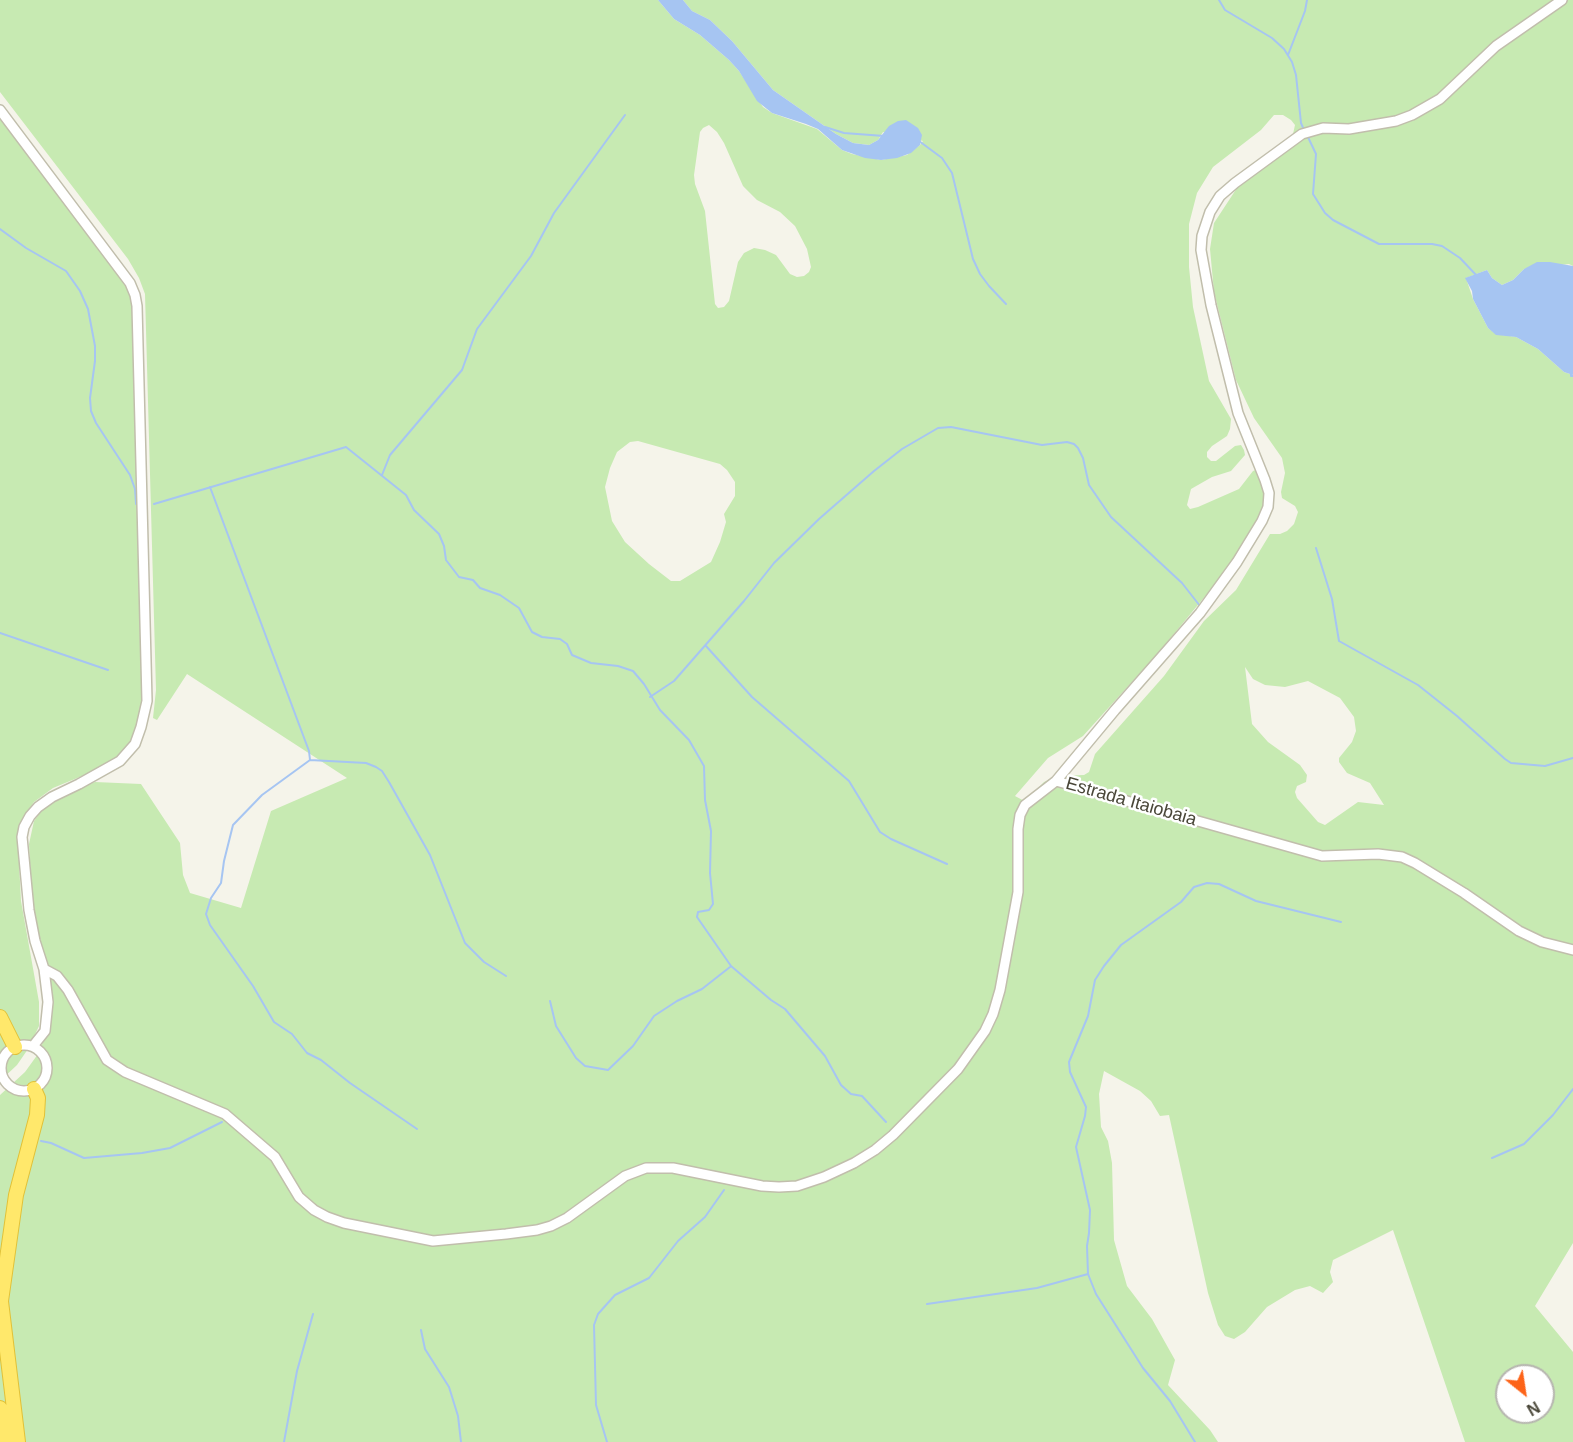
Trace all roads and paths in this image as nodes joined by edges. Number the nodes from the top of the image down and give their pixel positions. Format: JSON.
{"nodes":[{"id":1,"x":1562,"y":0,"type":"edge"},
{"id":2,"x":0,"y":110,"type":"edge"},
{"id":3,"x":1056,"y":781,"type":"junction"},
{"id":4,"x":1573,"y":950,"type":"edge"},
{"id":5,"x":44,"y":969,"type":"junction"},
{"id":6,"x":0,"y":1017,"type":"edge"},
{"id":7,"x":33,"y":1046,"type":"junction"},
{"id":8,"x":15,"y":1047,"type":"junction"},
{"id":9,"x":2,"y":1081,"type":"edge"},
{"id":10,"x":34,"y":1089,"type":"junction"},
{"id":11,"x":1,"y":1297,"type":"edge"},
{"id":12,"x":0,"y":1408,"type":"edge"},
{"id":13,"x":4,"y":1442,"type":"edge"},
{"id":14,"x":18,"y":1442,"type":"edge"}],
"edges":[{"from":1,"to":3,"type":"street"},
{"from":2,"to":5,"type":"street"},
{"from":3,"to":4,"type":"street","name":"Estrada Itaiobaia"},
{"from":3,"to":5,"type":"street","name":"Estrada Itaiobaia"},
{"from":5,"to":7,"type":"street"},
{"from":6,"to":8,"type":"highway"},
{"from":7,"to":8,"type":"street"},
{"from":7,"to":10,"type":"street"},
{"from":8,"to":9,"type":"street"},
{"from":9,"to":10,"type":"street"},
{"from":10,"to":11,"type":"highway"},
{"from":11,"to":14,"type":"highway"},
{"from":12,"to":13,"type":"highway"}]}
